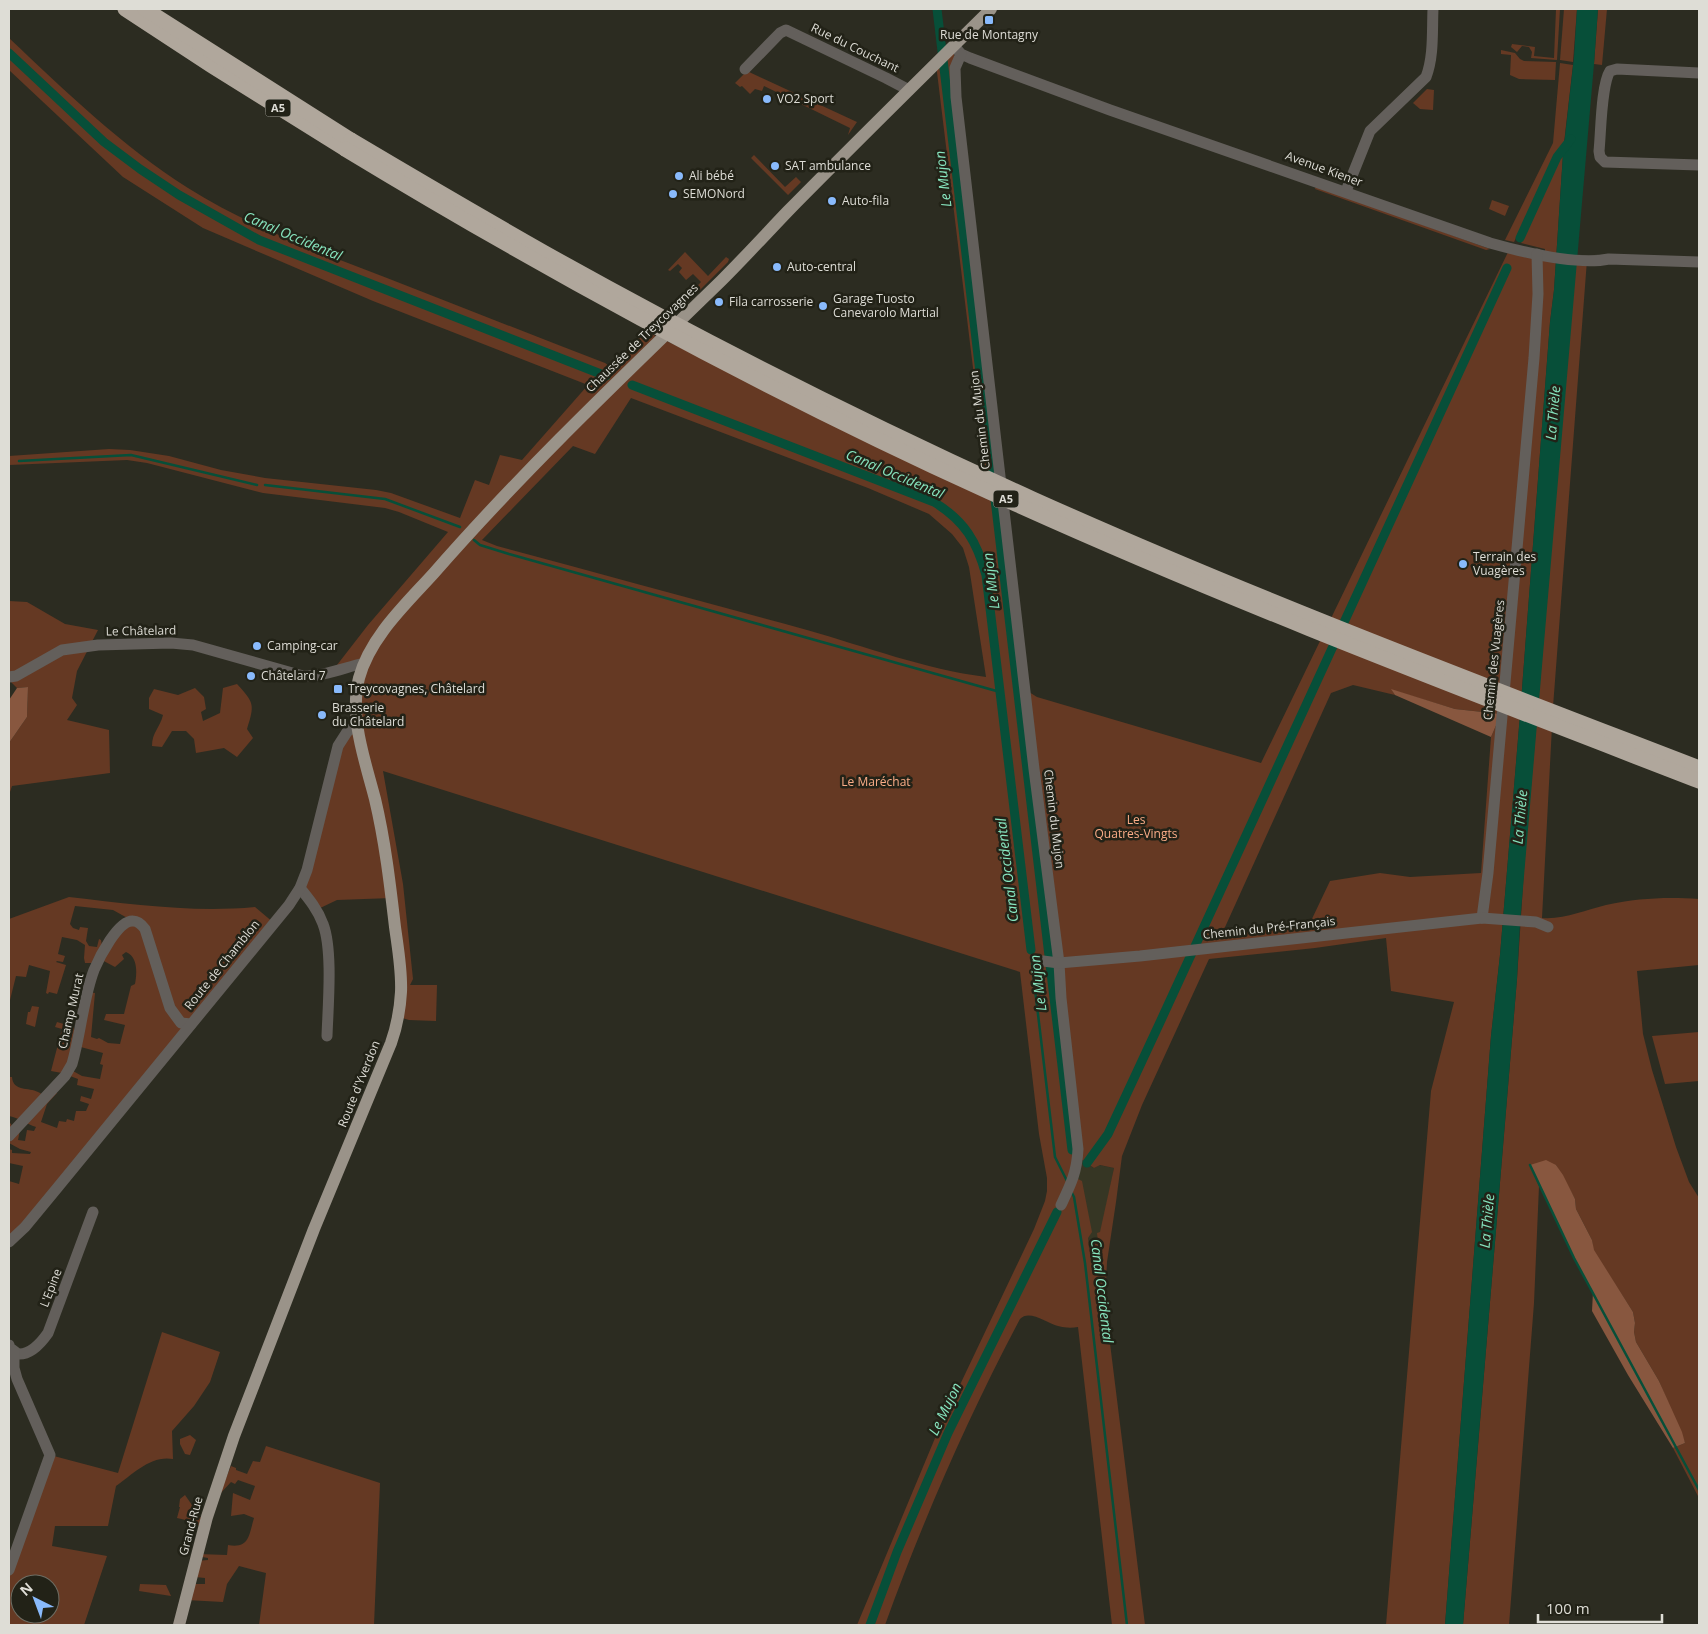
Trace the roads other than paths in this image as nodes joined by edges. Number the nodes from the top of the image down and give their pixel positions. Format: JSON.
{"nodes":[{"id":1,"x":125,"y":9,"type":"edge"},
{"id":2,"x":145,"y":9,"type":"edge"},
{"id":3,"x":991,"y":9,"type":"edge"},
{"id":4,"x":1433,"y":9,"type":"edge"},
{"id":5,"x":954,"y":50,"type":"junction"},
{"id":6,"x":745,"y":69,"type":"dead end"},
{"id":7,"x":1699,"y":73,"type":"edge"},
{"id":8,"x":909,"y":90,"type":"junction"},
{"id":9,"x":1699,"y":165,"type":"edge"},
{"id":10,"x":1346,"y":191,"type":"junction"},
{"id":11,"x":1541,"y":255,"type":"junction"},
{"id":12,"x":1699,"y":262,"type":"edge"},
{"id":13,"x":364,"y":663,"type":"junction"},
{"id":14,"x":9,"y":677,"type":"edge"},
{"id":15,"x":357,"y":724,"type":"junction"},
{"id":16,"x":1699,"y":768,"type":"edge"},
{"id":17,"x":1699,"y":781,"type":"edge"},
{"id":18,"x":300,"y":888,"type":"junction"},
{"id":19,"x":1485,"y":918,"type":"junction"},
{"id":20,"x":1548,"y":927,"type":"dead end"},
{"id":21,"x":1042,"y":960,"type":"dead end"},
{"id":22,"x":1059,"y":963,"type":"junction"},
{"id":23,"x":191,"y":1024,"type":"junction"},
{"id":24,"x":327,"y":1036,"type":"dead end"},
{"id":25,"x":9,"y":1136,"type":"edge"},
{"id":26,"x":1061,"y":1205,"type":"dead end"},
{"id":27,"x":93,"y":1212,"type":"dead end"},
{"id":28,"x":9,"y":1242,"type":"edge"},
{"id":29,"x":11,"y":1348,"type":"edge"},
{"id":30,"x":234,"y":1436,"type":"joint"},
{"id":31,"x":9,"y":1570,"type":"edge"},
{"id":32,"x":180,"y":1625,"type":"edge"}],
"edges":[{"from":1,"to":17,"type":"highway","number":"A5","bridge":true},
{"from":2,"to":16,"type":"highway","number":"A5","bridge":true},
{"from":3,"to":5,"type":"main road","name":"Chaussée de Treycovagnes"},
{"from":4,"to":10,"type":"street"},
{"from":5,"to":8,"type":"main road","name":"Chaussée de Treycovagnes"},
{"from":5,"to":10,"type":"street","name":"Avenue Kiener"},
{"from":5,"to":22,"type":"street","name":"Chemin du Mujon"},
{"from":6,"to":8,"type":"street","name":"Rue du Couchant"},
{"from":7,"to":9,"type":"street"},
{"from":8,"to":13,"type":"main road","name":"Chaussée de Treycovagnes"},
{"from":10,"to":11,"type":"street","name":"Avenue Kiener"},
{"from":11,"to":12,"type":"street","name":"Avenue Kiener"},
{"from":11,"to":19,"type":"street","name":"Chemin des Vuagères"},
{"from":13,"to":14,"type":"street","name":"Le Châtelard"},
{"from":13,"to":15,"type":"main road"},
{"from":15,"to":18,"type":"street","name":"Route de Chamblon"},
{"from":15,"to":30,"type":"main road","name":"Route d'Yverdon"},
{"from":18,"to":23,"type":"street","name":"Route de Chamblon"},
{"from":18,"to":24,"type":"street"},
{"from":19,"to":20,"type":"street","name":"Chemin du Pré-Français"},
{"from":19,"to":22,"type":"street","name":"Chemin du Pré-Français"},
{"from":21,"to":22,"type":"street","name":"Chemin du Pré-Français"},
{"from":22,"to":26,"type":"street","name":"Chemin du Mujon"},
{"from":23,"to":25,"type":"street","name":"Champ Murat"},
{"from":23,"to":28,"type":"street","name":"Route de Chamblon"},
{"from":27,"to":29,"type":"street","name":"L'Epine"},
{"from":29,"to":31,"type":"street","name":"L'Epine"},
{"from":30,"to":32,"type":"main road","name":"Grand-Rue"}]}
